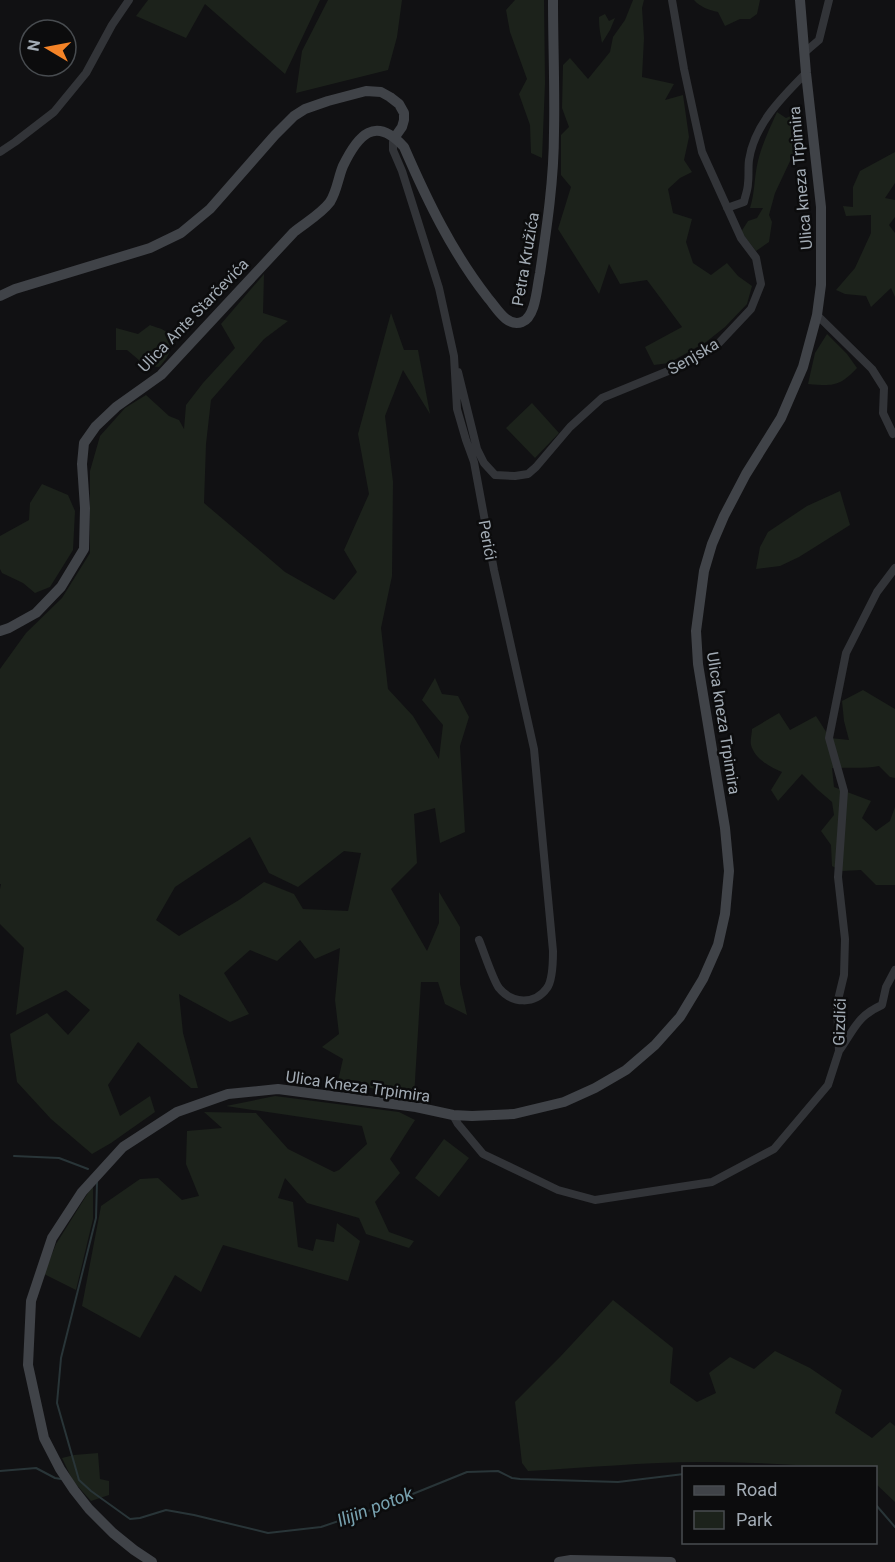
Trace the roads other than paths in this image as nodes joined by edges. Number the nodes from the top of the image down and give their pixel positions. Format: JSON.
{"nodes":[{"id":1,"x":129,"y":0,"type":"edge"},
{"id":2,"x":553,"y":0,"type":"edge"},
{"id":3,"x":672,"y":0,"type":"edge"},
{"id":4,"x":800,"y":0,"type":"edge"},
{"id":5,"x":829,"y":0,"type":"edge"},
{"id":6,"x":805,"y":52,"type":"junction"},
{"id":7,"x":806,"y":73,"type":"junction"},
{"id":8,"x":395,"y":137,"type":"junction"},
{"id":9,"x":0,"y":152,"type":"edge"},
{"id":10,"x":727,"y":208,"type":"junction"},
{"id":11,"x":0,"y":296,"type":"edge"},
{"id":12,"x":817,"y":315,"type":"junction"},
{"id":13,"x":454,"y":356,"type":"junction"},
{"id":14,"x":895,"y":434,"type":"edge"},
{"id":15,"x":895,"y":568,"type":"edge"},
{"id":16,"x":0,"y":631,"type":"edge"},
{"id":17,"x":479,"y":940,"type":"dead end"},
{"id":18,"x":895,"y":970,"type":"edge"},
{"id":19,"x":839,"y":1051,"type":"junction"},
{"id":20,"x":514,"y":1114,"type":"joint"},
{"id":21,"x":453,"y":1115,"type":"junction"},
{"id":22,"x":152,"y":1562,"type":"edge"},
{"id":23,"x":559,"y":1562,"type":"edge"},
{"id":24,"x":671,"y":1562,"type":"edge"}],
"edges":[{"from":1,"to":9,"type":"street"},
{"from":2,"to":8,"type":"main road","name":"Petra Kružića"},
{"from":3,"to":10,"type":"street","name":"Senjska"},
{"from":4,"to":6,"type":"main road","name":"Ulica kneza Trpimira"},
{"from":5,"to":6,"type":"street"},
{"from":6,"to":7,"type":"main road","name":"Ulica kneza Trpimira"},
{"from":7,"to":10,"type":"street"},
{"from":7,"to":12,"type":"main road","name":"Ulica kneza Trpimira"},
{"from":8,"to":11,"type":"main road"},
{"from":8,"to":13,"type":"street","name":"Perići"},
{"from":8,"to":16,"type":"main road","name":"Ulica Ante Starčevića"},
{"from":10,"to":13,"type":"street","name":"Senjska"},
{"from":12,"to":14,"type":"street"},
{"from":12,"to":20,"type":"main road","name":"Ulica kneza Trpimira"},
{"from":13,"to":17,"type":"street","name":"Perići"},
{"from":15,"to":19,"type":"street","name":"Gizdići"},
{"from":18,"to":19,"type":"street"},
{"from":19,"to":21,"type":"street","name":"Gizdići"},
{"from":20,"to":21,"type":"main road","name":"Ulica Kneza Trpimira"},
{"from":21,"to":22,"type":"main road","name":"Ulica Kneza Trpimira"},
{"from":23,"to":24,"type":"main road"}]}
